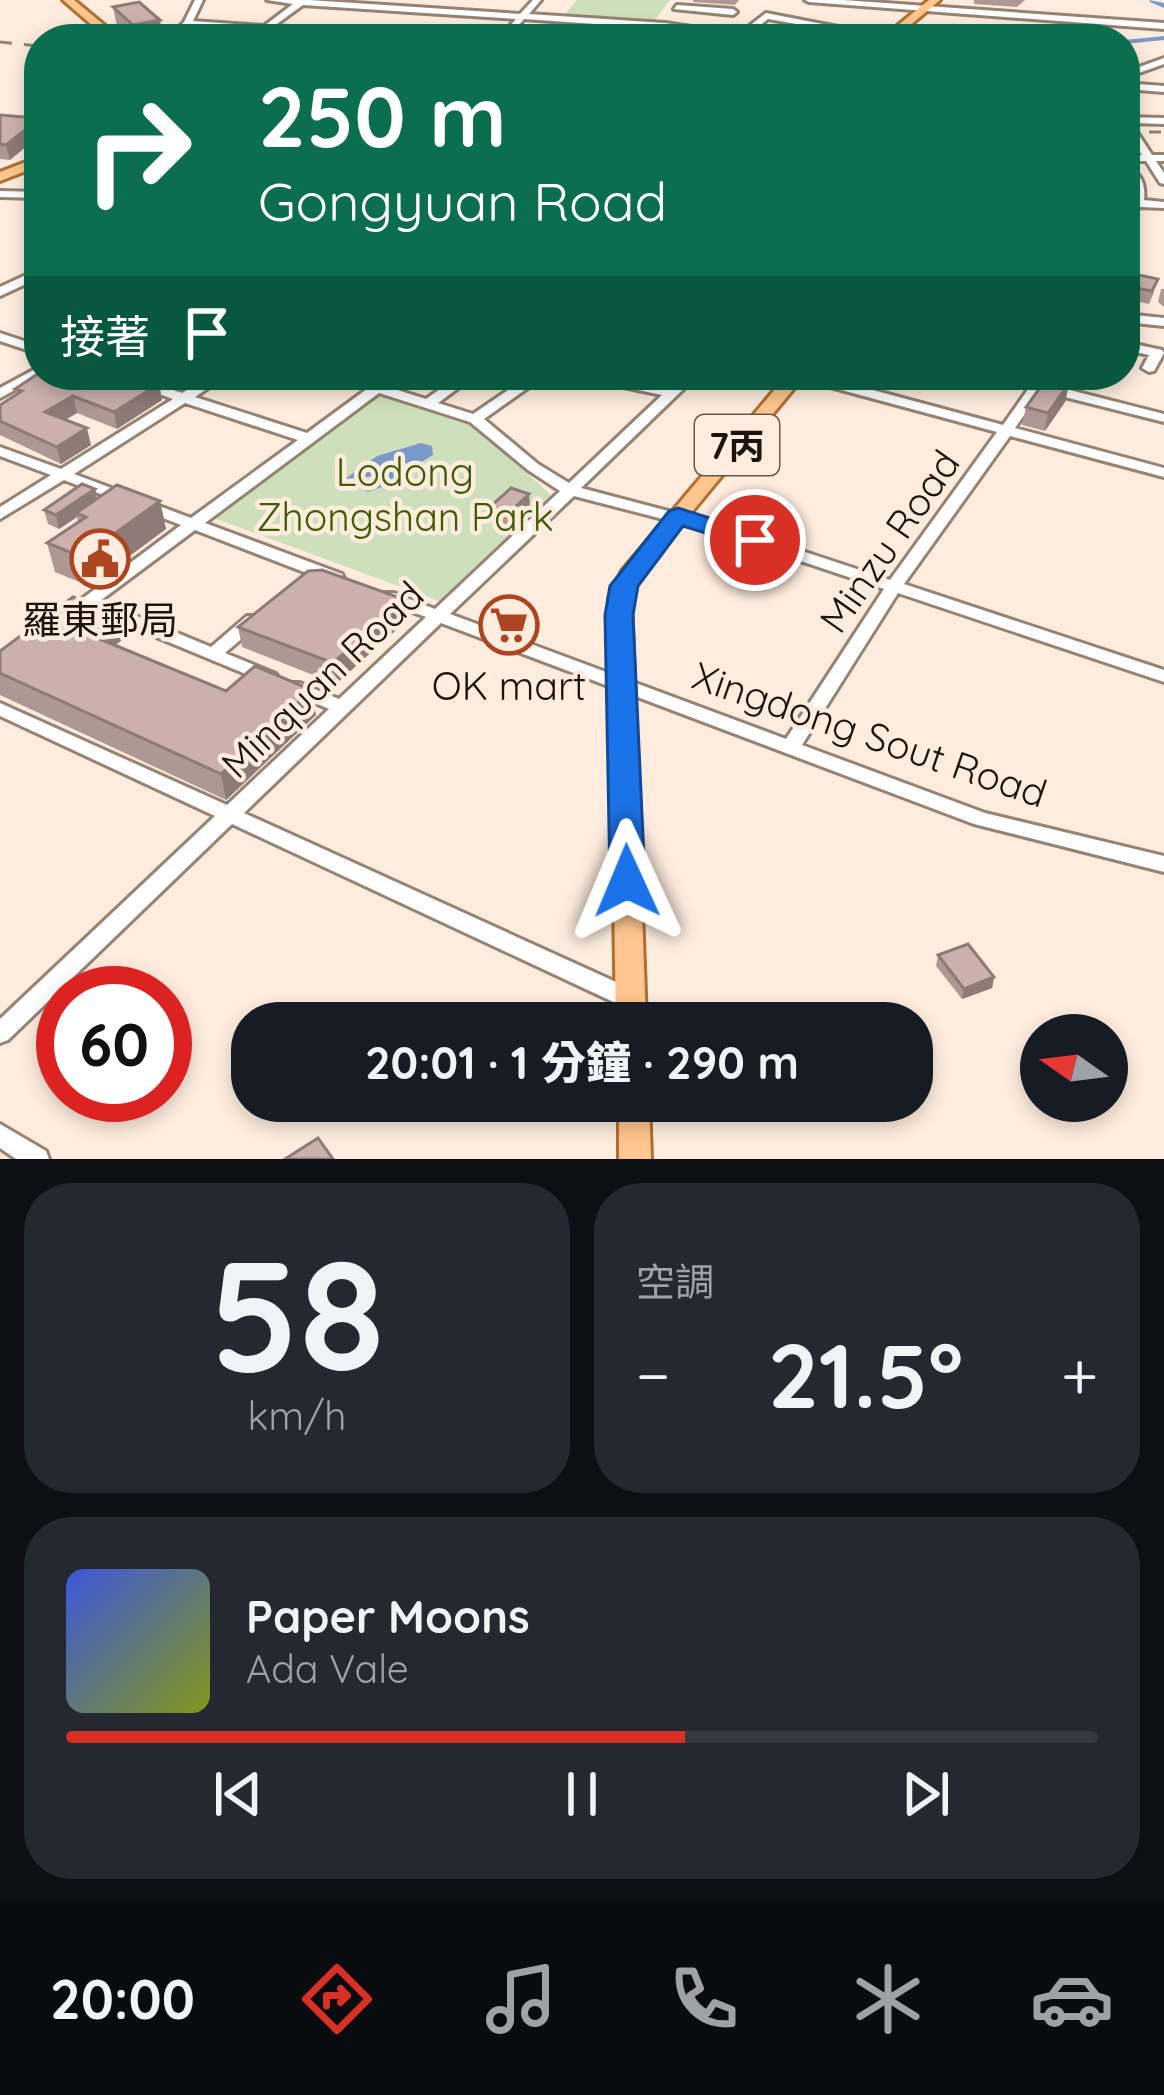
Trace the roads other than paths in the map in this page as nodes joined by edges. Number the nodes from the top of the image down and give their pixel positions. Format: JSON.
{"nodes":[{"id":1,"x":68,"y":0,"type":"edge"},
{"id":2,"x":199,"y":0,"type":"edge"},
{"id":3,"x":271,"y":0,"type":"edge"},
{"id":4,"x":537,"y":0,"type":"edge"},
{"id":5,"x":547,"y":0,"type":"edge"},
{"id":6,"x":809,"y":0,"type":"edge"},
{"id":7,"x":864,"y":0,"type":"edge"},
{"id":8,"x":301,"y":1,"type":"edge"},
{"id":9,"x":836,"y":2,"type":"edge"},
{"id":10,"x":380,"y":3,"type":"edge"},
{"id":11,"x":680,"y":4,"type":"edge"},
{"id":12,"x":929,"y":5,"type":"edge"},
{"id":13,"x":442,"y":10,"type":"junction"},
{"id":14,"x":733,"y":12,"type":"dead end"},
{"id":15,"x":528,"y":17,"type":"junction"},
{"id":16,"x":188,"y":23,"type":"joint"},
{"id":17,"x":818,"y":23,"type":"junction"},
{"id":18,"x":97,"y":24,"type":"edge"},
{"id":19,"x":215,"y":24,"type":"edge"},
{"id":20,"x":272,"y":24,"type":"edge"},
{"id":21,"x":353,"y":24,"type":"edge"},
{"id":22,"x":426,"y":24,"type":"edge"},
{"id":23,"x":520,"y":24,"type":"edge"},
{"id":24,"x":523,"y":24,"type":"edge"},
{"id":25,"x":635,"y":24,"type":"edge"},
{"id":26,"x":756,"y":24,"type":"edge"},
{"id":27,"x":823,"y":24,"type":"edge"},
{"id":28,"x":1164,"y":24,"type":"edge"},
{"id":29,"x":1159,"y":159,"type":"edge"},
{"id":30,"x":1164,"y":182,"type":"edge"},
{"id":31,"x":1140,"y":349,"type":"edge"},
{"id":32,"x":1149,"y":368,"type":"dead end"},
{"id":33,"x":160,"y":390,"type":"edge"},
{"id":34,"x":197,"y":390,"type":"edge"},
{"id":35,"x":374,"y":390,"type":"edge"},
{"id":36,"x":384,"y":390,"type":"edge"},
{"id":37,"x":448,"y":390,"type":"edge"},
{"id":38,"x":517,"y":390,"type":"edge"},
{"id":39,"x":658,"y":390,"type":"edge"},
{"id":40,"x":675,"y":390,"type":"edge"},
{"id":41,"x":786,"y":390,"type":"edge"},
{"id":42,"x":856,"y":390,"type":"edge"},
{"id":43,"x":1036,"y":390,"type":"edge"},
{"id":44,"x":1072,"y":390,"type":"edge"},
{"id":45,"x":672,"y":393,"type":"junction"},
{"id":46,"x":184,"y":398,"type":"junction"},
{"id":47,"x":429,"y":404,"type":"junction"},
{"id":48,"x":1164,"y":418,"type":"edge"},
{"id":49,"x":475,"y":419,"type":"junction"},
{"id":50,"x":1008,"y":430,"type":"junction"},
{"id":51,"x":307,"y":438,"type":"junction"},
{"id":52,"x":0,"y":451,"type":"edge"},
{"id":53,"x":1164,"y":473,"type":"edge"},
{"id":54,"x":61,"y":474,"type":"junction"},
{"id":55,"x":570,"y":490,"type":"junction"},
{"id":56,"x":0,"y":514,"type":"edge"},
{"id":57,"x":678,"y":516,"type":"junction"},
{"id":58,"x":193,"y":524,"type":"junction"},
{"id":59,"x":314,"y":570,"type":"junction"},
{"id":60,"x":296,"y":585,"type":"edge"},
{"id":61,"x":355,"y":585,"type":"edge"},
{"id":62,"x":894,"y":586,"type":"junction"},
{"id":63,"x":376,"y":592,"type":"edge"},
{"id":64,"x":88,"y":602,"type":"junction"},
{"id":65,"x":261,"y":614,"type":"edge"},
{"id":66,"x":438,"y":615,"type":"junction"},
{"id":67,"x":53,"y":628,"type":"edge"},
{"id":68,"x":213,"y":654,"type":"junction"},
{"id":69,"x":1164,"y":676,"type":"edge"},
{"id":70,"x":623,"y":684,"type":"junction"},
{"id":71,"x":341,"y":707,"type":"junction"},
{"id":72,"x":0,"y":709,"type":"edge"},
{"id":73,"x":791,"y":747,"type":"junction"},
{"id":74,"x":229,"y":814,"type":"junction"},
{"id":75,"x":1164,"y":864,"type":"edge"},
{"id":76,"x":613,"y":1002,"type":"edge"},
{"id":77,"x":631,"y":1002,"type":"edge"},
{"id":78,"x":0,"y":1033,"type":"edge"},
{"id":79,"x":634,"y":1122,"type":"edge"},
{"id":80,"x":0,"y":1135,"type":"edge"},
{"id":81,"x":37,"y":1159,"type":"edge"},
{"id":82,"x":635,"y":1159,"type":"edge"}],
"edges":[{"from":1,"to":18,"type":"main road"},
{"from":2,"to":16,"type":"street"},
{"from":3,"to":8,"type":"street"},
{"from":4,"to":15,"type":"street"},
{"from":5,"to":15,"type":"street"},
{"from":6,"to":9,"type":"street"},
{"from":7,"to":12,"type":"street"},
{"from":8,"to":10,"type":"street"},
{"from":8,"to":20,"type":"street"},
{"from":9,"to":12,"type":"street"},
{"from":9,"to":17,"type":"street"},
{"from":10,"to":13,"type":"street"},
{"from":10,"to":21,"type":"street"},
{"from":11,"to":14,"type":"street"},
{"from":12,"to":28,"type":"street"},
{"from":13,"to":15,"type":"street"},
{"from":13,"to":22,"type":"street"},
{"from":15,"to":23,"type":"street"},
{"from":15,"to":24,"type":"street"},
{"from":15,"to":25,"type":"street"},
{"from":16,"to":19,"type":"street"},
{"from":17,"to":26,"type":"street"},
{"from":17,"to":27,"type":"street"},
{"from":29,"to":30,"type":"street"},
{"from":31,"to":32,"type":"street"},
{"from":33,"to":46,"type":"street"},
{"from":34,"to":46,"type":"street"},
{"from":35,"to":51,"type":"street"},
{"from":36,"to":47,"type":"street"},
{"from":37,"to":47,"type":"street"},
{"from":38,"to":49,"type":"street"},
{"from":39,"to":45,"type":"street"},
{"from":40,"to":45,"type":"street","name":"Minquan Road"},
{"from":41,"to":57,"type":"main road","number":"7丙"},
{"from":42,"to":50,"type":"street"},
{"from":43,"to":50,"type":"street","name":"Minzu Road"},
{"from":44,"to":48,"type":"street"},
{"from":45,"to":55,"type":"street","name":"Minquan Road"},
{"from":46,"to":51,"type":"street"},
{"from":46,"to":54,"type":"street"},
{"from":47,"to":49,"type":"street"},
{"from":49,"to":55,"type":"street"},
{"from":50,"to":53,"type":"street"},
{"from":50,"to":62,"type":"street","name":"Minzu Road"},
{"from":51,"to":58,"type":"street"},
{"from":52,"to":54,"type":"street"},
{"from":54,"to":56,"type":"street"},
{"from":54,"to":58,"type":"street"},
{"from":55,"to":57,"type":"street"},
{"from":55,"to":66,"type":"street","name":"Minquan Road"},
{"from":57,"to":62,"type":"street"},
{"from":57,"to":70,"type":"main road","number":"7丙"},
{"from":58,"to":59,"type":"street"},
{"from":58,"to":64,"type":"street"},
{"from":59,"to":60,"type":"street"},
{"from":59,"to":61,"type":"street"},
{"from":62,"to":69,"type":"street"},
{"from":62,"to":73,"type":"street","name":"Minzu Road"},
{"from":63,"to":66,"type":"street","name":"Xingdong Sout Road"},
{"from":64,"to":67,"type":"street"},
{"from":64,"to":68,"type":"street"},
{"from":65,"to":68,"type":"street"},
{"from":66,"to":70,"type":"street","name":"Xingdong Sout Road"},
{"from":66,"to":71,"type":"street","name":"Minquan Road"},
{"from":68,"to":71,"type":"street"},
{"from":70,"to":73,"type":"street","name":"Xingdong Sout Road"},
{"from":70,"to":77,"type":"main road","number":"7丙"},
{"from":71,"to":74,"type":"street","name":"Minquan Road"},
{"from":72,"to":74,"type":"street"},
{"from":73,"to":75,"type":"street","name":"Xingdong Sout Road"},
{"from":74,"to":76,"type":"street"},
{"from":74,"to":78,"type":"street","name":"Minquan Road"},
{"from":79,"to":82,"type":"main road"},
{"from":80,"to":81,"type":"street"}]}
